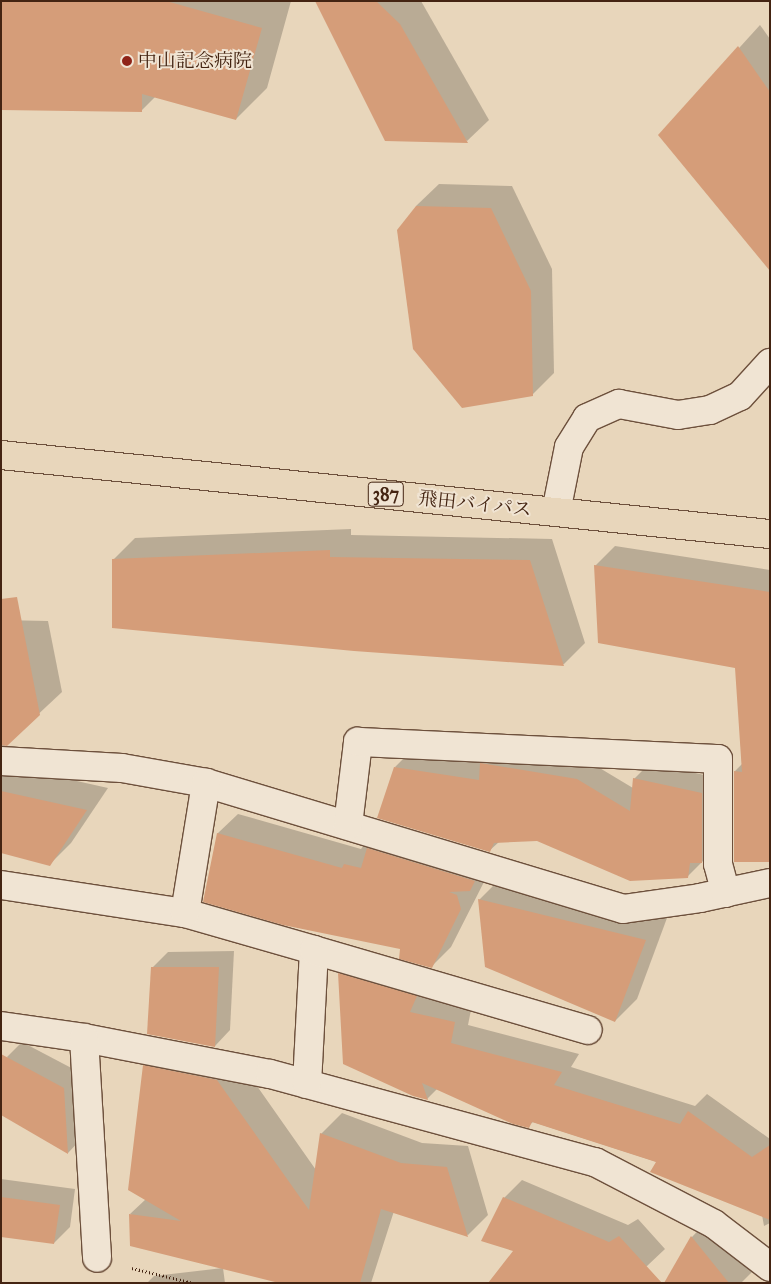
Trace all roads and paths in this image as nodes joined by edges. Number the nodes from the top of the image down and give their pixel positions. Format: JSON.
{"nodes":[{"id":1,"x":770,"y":364,"type":"edge"},
{"id":2,"x":1,"y":455,"type":"edge"},
{"id":3,"x":556,"y":512,"type":"junction"},
{"id":4,"x":770,"y":534,"type":"edge"},
{"id":5,"x":1,"y":761,"type":"edge"},
{"id":6,"x":206,"y":783,"type":"junction"},
{"id":7,"x":348,"y":825,"type":"junction"},
{"id":8,"x":770,"y":883,"type":"edge"},
{"id":9,"x":1,"y":885,"type":"edge"},
{"id":10,"x":726,"y":892,"type":"junction"},
{"id":11,"x":184,"y":913,"type":"junction"},
{"id":12,"x":314,"y":950,"type":"junction"},
{"id":13,"x":1,"y":1026,"type":"edge"},
{"id":14,"x":588,"y":1030,"type":"dead end"},
{"id":15,"x":84,"y":1038,"type":"junction"},
{"id":16,"x":308,"y":1084,"type":"junction"},
{"id":17,"x":97,"y":1258,"type":"joint"},
{"id":18,"x":770,"y":1266,"type":"edge"},
{"id":19,"x":193,"y":1283,"type":"edge"}],
"edges":[{"from":1,"to":3,"type":"street"},
{"from":2,"to":3,"type":"highway","name":"飛田バイパス","number":"387"},
{"from":3,"to":4,"type":"highway","name":"飛田バイパス","number":"387"},
{"from":5,"to":6,"type":"street"},
{"from":6,"to":7,"type":"street"},
{"from":6,"to":11,"type":"street"},
{"from":7,"to":10,"type":"street"},
{"from":7,"to":10,"type":"street"},
{"from":8,"to":10,"type":"street"},
{"from":9,"to":11,"type":"street"},
{"from":11,"to":12,"type":"street"},
{"from":12,"to":14,"type":"street"},
{"from":12,"to":16,"type":"street"},
{"from":13,"to":15,"type":"street"},
{"from":15,"to":16,"type":"street"},
{"from":15,"to":17,"type":"street"},
{"from":16,"to":18,"type":"street"},
{"from":17,"to":19,"type":"path"}]}
